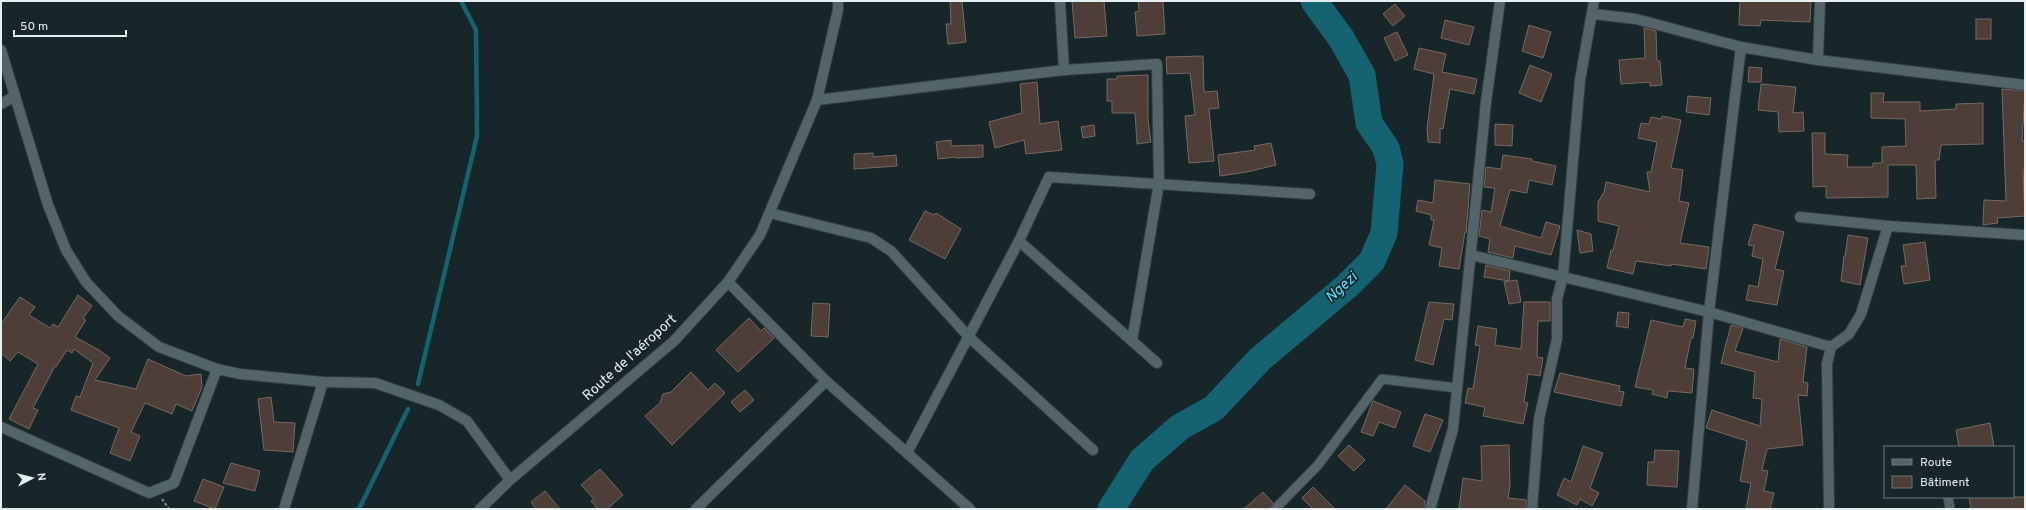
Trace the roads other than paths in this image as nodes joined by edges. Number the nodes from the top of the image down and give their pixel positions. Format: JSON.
{"nodes":[{"id":1,"x":838,"y":1,"type":"edge"},
{"id":2,"x":1060,"y":1,"type":"edge"},
{"id":3,"x":1500,"y":1,"type":"edge"},
{"id":4,"x":1594,"y":1,"type":"edge"},
{"id":5,"x":1820,"y":1,"type":"edge"},
{"id":6,"x":1593,"y":14,"type":"junction"},
{"id":7,"x":1741,"y":47,"type":"junction"},
{"id":8,"x":1,"y":50,"type":"edge"},
{"id":9,"x":1818,"y":60,"type":"junction"},
{"id":10,"x":1064,"y":70,"type":"junction"},
{"id":11,"x":2025,"y":85,"type":"edge"},
{"id":12,"x":15,"y":96,"type":"junction"},
{"id":13,"x":816,"y":100,"type":"junction"},
{"id":14,"x":1,"y":104,"type":"edge"},
{"id":15,"x":1159,"y":183,"type":"junction"},
{"id":16,"x":1310,"y":194,"type":"dead end"},
{"id":17,"x":770,"y":213,"type":"junction"},
{"id":18,"x":1800,"y":217,"type":"dead end"},
{"id":19,"x":1888,"y":226,"type":"junction"},
{"id":20,"x":2025,"y":235,"type":"edge"},
{"id":21,"x":1019,"y":241,"type":"junction"},
{"id":22,"x":1471,"y":255,"type":"junction"},
{"id":23,"x":1563,"y":276,"type":"junction"},
{"id":24,"x":728,"y":282,"type":"junction"},
{"id":25,"x":1709,"y":312,"type":"junction"},
{"id":26,"x":969,"y":337,"type":"junction"},
{"id":27,"x":1132,"y":341,"type":"junction"},
{"id":28,"x":1831,"y":347,"type":"junction"},
{"id":29,"x":1157,"y":363,"type":"dead end"},
{"id":30,"x":217,"y":369,"type":"junction"},
{"id":31,"x":826,"y":381,"type":"junction"},
{"id":32,"x":323,"y":382,"type":"junction"},
{"id":33,"x":1458,"y":388,"type":"junction"},
{"id":34,"x":1,"y":427,"type":"edge"},
{"id":35,"x":1092,"y":450,"type":"dead end"},
{"id":36,"x":908,"y":453,"type":"junction"},
{"id":37,"x":510,"y":480,"type":"junction"},
{"id":38,"x":1948,"y":498,"type":"edge"},
{"id":39,"x":284,"y":509,"type":"edge"},
{"id":40,"x":480,"y":509,"type":"edge"},
{"id":41,"x":696,"y":509,"type":"edge"},
{"id":42,"x":970,"y":509,"type":"edge"},
{"id":43,"x":1275,"y":509,"type":"edge"},
{"id":44,"x":1430,"y":509,"type":"edge"},
{"id":45,"x":1533,"y":509,"type":"edge"},
{"id":46,"x":1692,"y":509,"type":"edge"},
{"id":47,"x":1829,"y":509,"type":"edge"},
{"id":48,"x":1950,"y":509,"type":"edge"}],
"edges":[{"from":1,"to":13,"type":"street","name":"Route de l'aéroport"},
{"from":2,"to":10,"type":"street"},
{"from":3,"to":22,"type":"street"},
{"from":4,"to":6,"type":"street"},
{"from":5,"to":9,"type":"street"},
{"from":6,"to":7,"type":"street"},
{"from":6,"to":23,"type":"street"},
{"from":7,"to":9,"type":"street"},
{"from":7,"to":25,"type":"street"},
{"from":8,"to":12,"type":"street"},
{"from":9,"to":11,"type":"street"},
{"from":10,"to":13,"type":"street"},
{"from":10,"to":15,"type":"street"},
{"from":12,"to":14,"type":"street"},
{"from":12,"to":30,"type":"street"},
{"from":13,"to":17,"type":"street","name":"Route de l'aéroport"},
{"from":15,"to":16,"type":"street"},
{"from":15,"to":21,"type":"street"},
{"from":15,"to":27,"type":"street"},
{"from":17,"to":24,"type":"street","name":"Route de l'aéroport"},
{"from":17,"to":26,"type":"street"},
{"from":18,"to":19,"type":"street"},
{"from":19,"to":20,"type":"street"},
{"from":19,"to":28,"type":"street"},
{"from":21,"to":26,"type":"street"},
{"from":21,"to":27,"type":"street"},
{"from":22,"to":23,"type":"street"},
{"from":22,"to":33,"type":"street"},
{"from":23,"to":25,"type":"street"},
{"from":23,"to":45,"type":"street"},
{"from":24,"to":31,"type":"street"},
{"from":24,"to":37,"type":"street","name":"Route de l'aéroport"},
{"from":25,"to":28,"type":"street"},
{"from":25,"to":46,"type":"street"},
{"from":26,"to":35,"type":"street"},
{"from":26,"to":36,"type":"street"},
{"from":27,"to":29,"type":"street"},
{"from":28,"to":47,"type":"street"},
{"from":30,"to":32,"type":"street"},
{"from":30,"to":34,"type":"street"},
{"from":31,"to":36,"type":"street"},
{"from":31,"to":41,"type":"street"},
{"from":32,"to":37,"type":"street"},
{"from":32,"to":39,"type":"street"},
{"from":33,"to":43,"type":"lane"},
{"from":33,"to":44,"type":"street"},
{"from":36,"to":42,"type":"street"},
{"from":37,"to":40,"type":"street","name":"Route de l'aéroport"},
{"from":38,"to":48,"type":"lane"}]}
